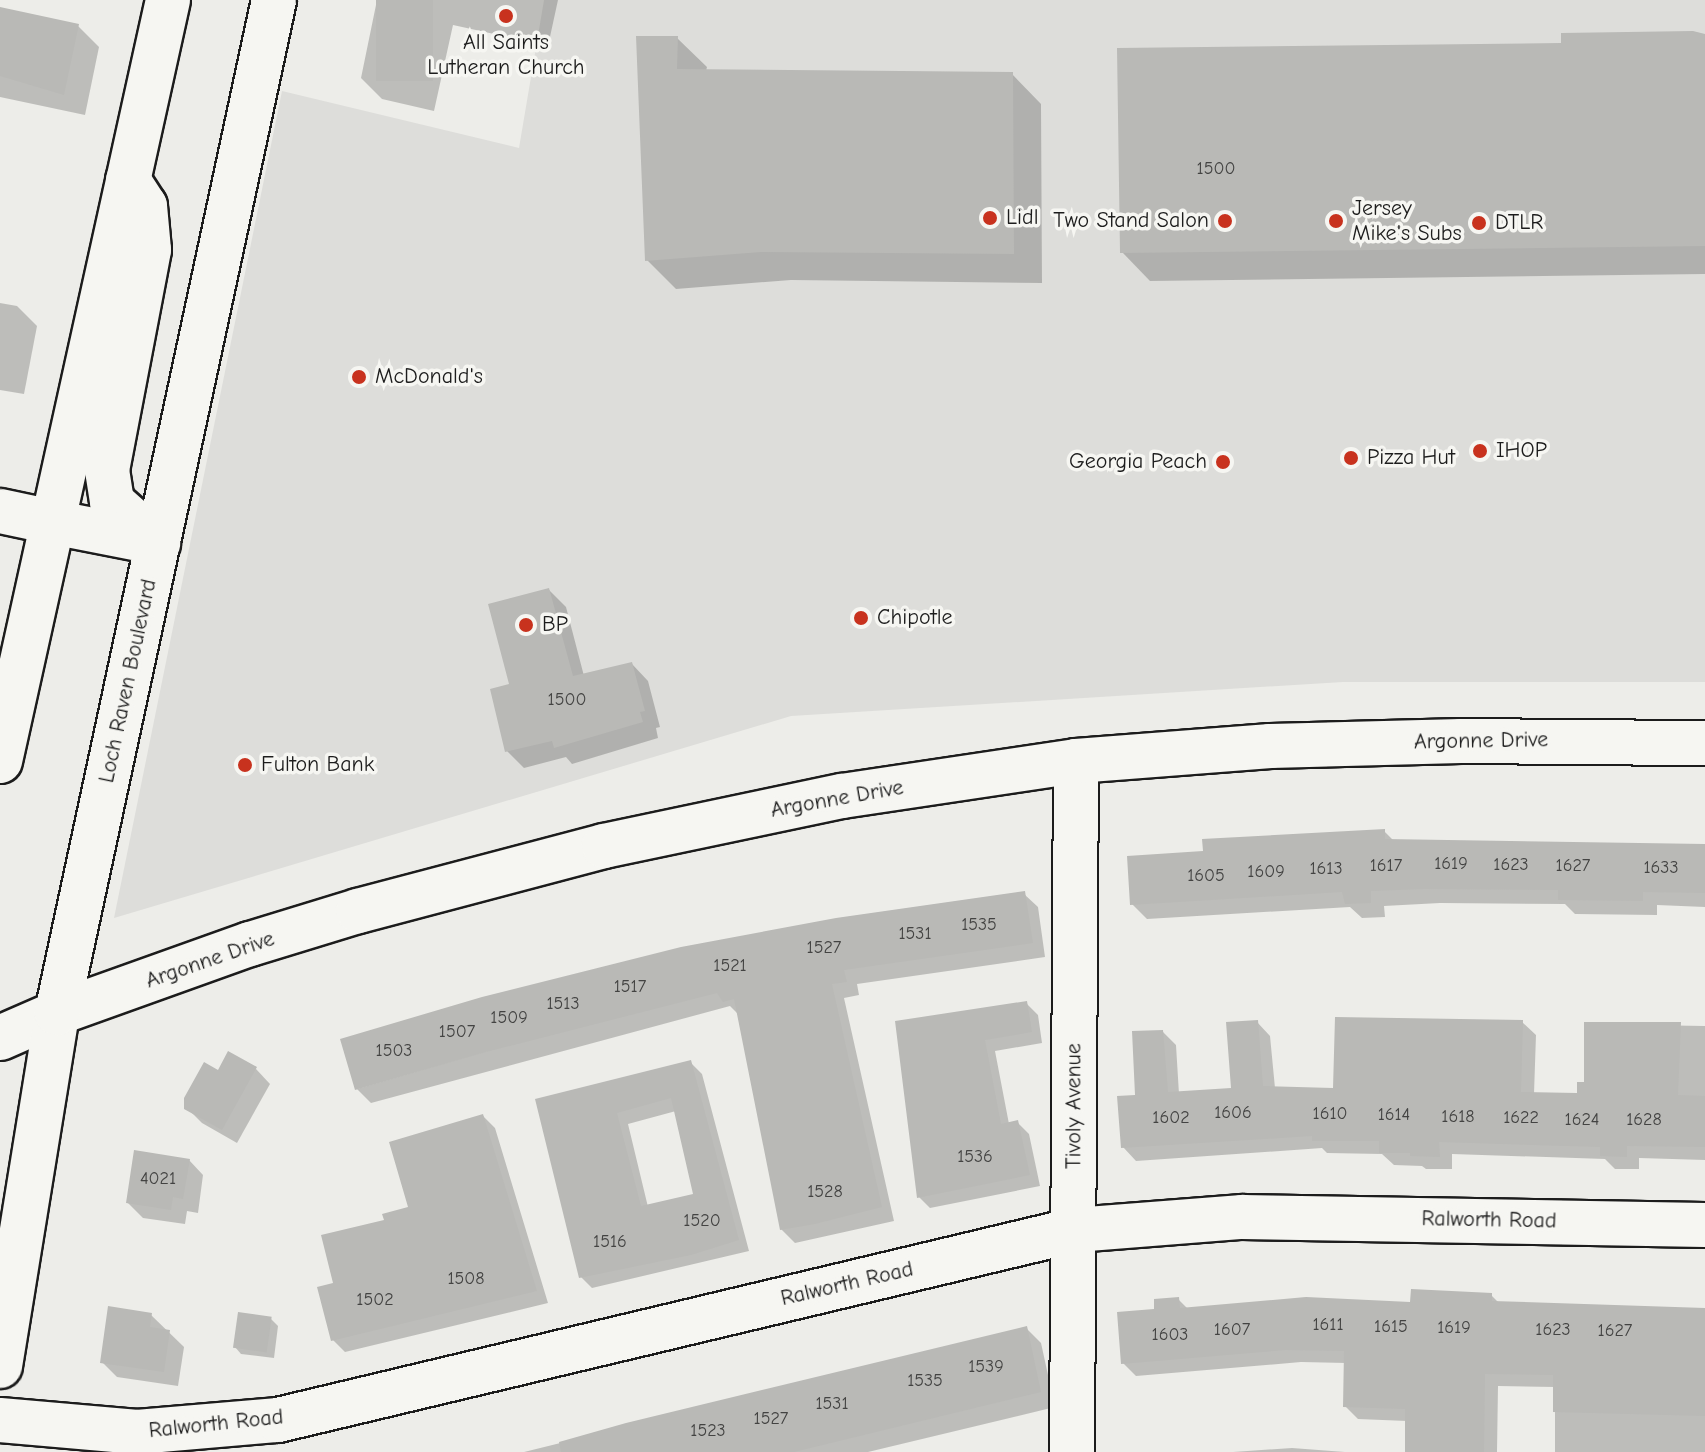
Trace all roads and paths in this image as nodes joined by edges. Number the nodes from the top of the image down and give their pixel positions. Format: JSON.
{"nodes":[{"id":1,"x":168,"y":0,"type":"edge"},
{"id":2,"x":274,"y":0,"type":"edge"},
{"id":3,"x":128,"y":180,"type":"junction"},
{"id":4,"x":0,"y":511,"type":"edge"},
{"id":5,"x":52,"y":522,"type":"junction"},
{"id":6,"x":158,"y":543,"type":"junction"},
{"id":7,"x":1705,"y":743,"type":"edge"},
{"id":8,"x":0,"y":761,"type":"edge"},
{"id":9,"x":1076,"y":761,"type":"junction"},
{"id":10,"x":57,"y":1013,"type":"junction"},
{"id":11,"x":0,"y":1038,"type":"edge"},
{"id":12,"x":1705,"y":1225,"type":"edge"},
{"id":13,"x":1075,"y":1230,"type":"junction"},
{"id":14,"x":0,"y":1366,"type":"edge"},
{"id":15,"x":0,"y":1420,"type":"edge"},
{"id":16,"x":1072,"y":1452,"type":"edge"}],
"edges":[{"from":1,"to":3,"type":"main road"},
{"from":2,"to":6,"type":"main road","name":"Loch Raven Boulevard"},
{"from":3,"to":5,"type":"main road"},
{"from":3,"to":6,"type":"main road"},
{"from":4,"to":5,"type":"main road"},
{"from":5,"to":6,"type":"main road"},
{"from":5,"to":8,"type":"main road"},
{"from":6,"to":10,"type":"main road","name":"Loch Raven Boulevard"},
{"from":7,"to":9,"type":"main road","name":"Argonne Drive"},
{"from":9,"to":10,"type":"main road","name":"Argonne Drive"},
{"from":9,"to":13,"type":"main road","name":"Tivoly Avenue"},
{"from":10,"to":11,"type":"main road","name":"Argonne Drive"},
{"from":10,"to":14,"type":"main road","name":"Loch Raven Boulevard"},
{"from":12,"to":13,"type":"main road","name":"Ralworth Road"},
{"from":13,"to":15,"type":"main road","name":"Ralworth Road"},
{"from":13,"to":16,"type":"main road","name":"Tivoly Avenue"}]}
